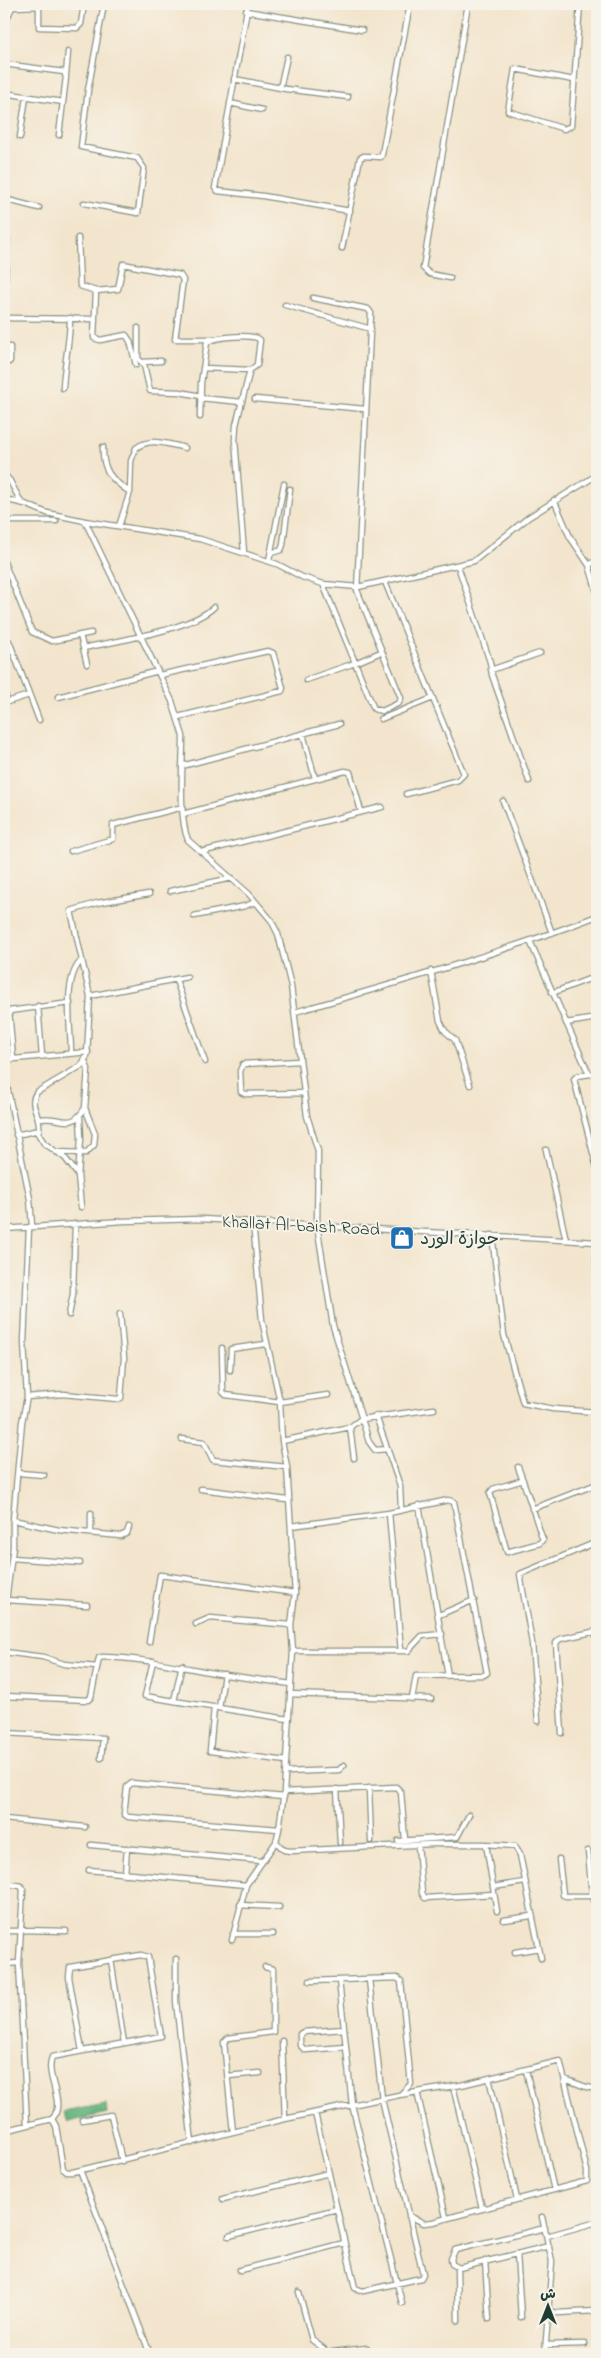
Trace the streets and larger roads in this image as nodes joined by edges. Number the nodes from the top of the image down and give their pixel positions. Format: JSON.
{"nodes":[{"id":1,"x":84,"y":4,"type":"edge"},
{"id":2,"x":104,"y":4,"type":"edge"},
{"id":3,"x":248,"y":4,"type":"edge"},
{"id":4,"x":410,"y":4,"type":"edge"},
{"id":5,"x":468,"y":4,"type":"edge"},
{"id":6,"x":580,"y":4,"type":"edge"},
{"id":7,"x":39,"y":5,"type":"edge"},
{"id":8,"x":246,"y":11,"type":"junction"},
{"id":9,"x":4,"y":26,"type":"edge"},
{"id":10,"x":362,"y":30,"type":"dead end"},
{"id":11,"x":68,"y":52,"type":"dead end"},
{"id":12,"x":288,"y":57,"type":"dead end"},
{"id":13,"x":4,"y":64,"type":"edge"},
{"id":14,"x":66,"y":77,"type":"junction"},
{"id":15,"x":234,"y":79,"type":"junction"},
{"id":16,"x":574,"y":80,"type":"junction"},
{"id":17,"x":280,"y":88,"type":"junction"},
{"id":18,"x":4,"y":93,"type":"edge"},
{"id":19,"x":348,"y":96,"type":"dead end"},
{"id":20,"x":26,"y":97,"type":"junction"},
{"id":21,"x":63,"y":102,"type":"junction"},
{"id":22,"x":230,"y":104,"type":"junction"},
{"id":23,"x":262,"y":110,"type":"dead end"},
{"id":24,"x":60,"y":135,"type":"dead end"},
{"id":25,"x":20,"y":137,"type":"dead end"},
{"id":26,"x":4,"y":199,"type":"edge"},
{"id":27,"x":84,"y":203,"type":"dead end"},
{"id":28,"x":39,"y":208,"type":"dead end"},
{"id":29,"x":350,"y":211,"type":"junction"},
{"id":30,"x":78,"y":238,"type":"dead end"},
{"id":31,"x":7,"y":240,"type":"dead end"},
{"id":32,"x":342,"y":248,"type":"dead end"},
{"id":33,"x":450,"y":278,"type":"dead end"},
{"id":34,"x":96,"y":291,"type":"junction"},
{"id":35,"x":313,"y":298,"type":"dead end"},
{"id":36,"x":4,"y":299,"type":"edge"},
{"id":37,"x":285,"y":306,"type":"dead end"},
{"id":38,"x":4,"y":318,"type":"edge"},
{"id":39,"x":70,"y":318,"type":"junction"},
{"id":40,"x":95,"y":319,"type":"junction"},
{"id":41,"x":138,"y":328,"type":"dead end"},
{"id":42,"x":371,"y":328,"type":"junction"},
{"id":43,"x":214,"y":339,"type":"junction"},
{"id":44,"x":10,"y":347,"type":"dead end"},
{"id":45,"x":134,"y":354,"type":"junction"},
{"id":46,"x":138,"y":358,"type":"junction"},
{"id":47,"x":161,"y":361,"type":"dead end"},
{"id":48,"x":143,"y":362,"type":"junction"},
{"id":49,"x":4,"y":364,"type":"edge"},
{"id":50,"x":136,"y":365,"type":"dead end"},
{"id":51,"x":203,"y":368,"type":"junction"},
{"id":52,"x":250,"y":370,"type":"junction"},
{"id":53,"x":63,"y":388,"type":"dead end"},
{"id":54,"x":200,"y":397,"type":"junction"},
{"id":55,"x":256,"y":399,"type":"dead end"},
{"id":56,"x":242,"y":402,"type":"junction"},
{"id":57,"x":365,"y":409,"type":"junction"},
{"id":58,"x":200,"y":418,"type":"dead end"},
{"id":59,"x":596,"y":428,"type":"edge"},
{"id":60,"x":103,"y":447,"type":"dead end"},
{"id":61,"x":185,"y":448,"type":"dead end"},
{"id":62,"x":4,"y":474,"type":"edge"},
{"id":63,"x":597,"y":475,"type":"edge"},
{"id":64,"x":284,"y":484,"type":"dead end"},
{"id":65,"x":290,"y":489,"type":"dead end"},
{"id":66,"x":130,"y":492,"type":"junction"},
{"id":67,"x":4,"y":499,"type":"edge"},
{"id":68,"x":554,"y":500,"type":"junction"},
{"id":69,"x":22,"y":503,"type":"junction"},
{"id":70,"x":4,"y":518,"type":"edge"},
{"id":71,"x":56,"y":521,"type":"dead end"},
{"id":72,"x":86,"y":521,"type":"junction"},
{"id":73,"x":119,"y":526,"type":"junction"},
{"id":74,"x":244,"y":553,"type":"junction"},
{"id":75,"x":271,"y":554,"type":"junction"},
{"id":76,"x":597,"y":560,"type":"edge"},
{"id":77,"x":4,"y":562,"type":"edge"},
{"id":78,"x":270,"y":562,"type":"junction"},
{"id":79,"x":589,"y":565,"type":"junction"},
{"id":80,"x":458,"y":566,"type":"junction"},
{"id":81,"x":385,"y":582,"type":"junction"},
{"id":82,"x":323,"y":584,"type":"junction"},
{"id":83,"x":358,"y":587,"type":"junction"},
{"id":84,"x":597,"y":592,"type":"edge"},
{"id":85,"x":214,"y":607,"type":"dead end"},
{"id":86,"x":91,"y":633,"type":"dead end"},
{"id":87,"x":80,"y":635,"type":"junction"},
{"id":88,"x":141,"y":636,"type":"junction"},
{"id":89,"x":4,"y":640,"type":"edge"},
{"id":90,"x":84,"y":648,"type":"junction"},
{"id":91,"x":381,"y":652,"type":"junction"},
{"id":92,"x":540,"y":654,"type":"dead end"},
{"id":93,"x":355,"y":663,"type":"junction"},
{"id":94,"x":87,"y":664,"type":"dead end"},
{"id":95,"x":491,"y":670,"type":"junction"},
{"id":96,"x":159,"y":673,"type":"junction"},
{"id":97,"x":306,"y":680,"type":"dead end"},
{"id":98,"x":4,"y":690,"type":"edge"},
{"id":99,"x":29,"y":695,"type":"junction"},
{"id":100,"x":58,"y":697,"type":"dead end"},
{"id":101,"x":433,"y":698,"type":"junction"},
{"id":102,"x":6,"y":703,"type":"edge"},
{"id":103,"x":178,"y":716,"type":"junction"},
{"id":104,"x":381,"y":719,"type":"dead end"},
{"id":105,"x":39,"y":720,"type":"dead end"},
{"id":106,"x":339,"y":724,"type":"dead end"},
{"id":107,"x":303,"y":734,"type":"junction"},
{"id":108,"x":182,"y":766,"type":"junction"},
{"id":109,"x":315,"y":778,"type":"junction"},
{"id":110,"x":529,"y":781,"type":"dead end"},
{"id":111,"x":406,"y":794,"type":"dead end"},
{"id":112,"x":504,"y":801,"type":"dead end"},
{"id":113,"x":183,"y":807,"type":"junction"},
{"id":114,"x":382,"y":807,"type":"dead end"},
{"id":115,"x":361,"y":811,"type":"junction"},
{"id":116,"x":183,"y":814,"type":"junction"},
{"id":117,"x":71,"y":851,"type":"dead end"},
{"id":118,"x":201,"y":852,"type":"junction"},
{"id":119,"x":232,"y":878,"type":"junction"},
{"id":120,"x":170,"y":892,"type":"dead end"},
{"id":121,"x":149,"y":894,"type":"dead end"},
{"id":122,"x":255,"y":902,"type":"junction"},
{"id":123,"x":194,"y":916,"type":"dead end"},
{"id":124,"x":597,"y":916,"type":"edge"},
{"id":125,"x":552,"y":933,"type":"junction"},
{"id":126,"x":530,"y":941,"type":"junction"},
{"id":127,"x":82,"y":960,"type":"junction"},
{"id":128,"x":431,"y":971,"type":"junction"},
{"id":129,"x":597,"y":976,"type":"edge"},
{"id":130,"x":187,"y":977,"type":"dead end"},
{"id":131,"x":176,"y":980,"type":"junction"},
{"id":132,"x":552,"y":993,"type":"junction"},
{"id":133,"x":90,"y":996,"type":"junction"},
{"id":134,"x":70,"y":1003,"type":"junction"},
{"id":135,"x":38,"y":1006,"type":"junction"},
{"id":136,"x":295,"y":1012,"type":"junction"},
{"id":137,"x":597,"y":1018,"type":"edge"},
{"id":138,"x":566,"y":1023,"type":"junction"},
{"id":139,"x":88,"y":1052,"type":"junction"},
{"id":140,"x":72,"y":1053,"type":"junction"},
{"id":141,"x":42,"y":1056,"type":"junction"},
{"id":142,"x":13,"y":1058,"type":"junction"},
{"id":143,"x":4,"y":1060,"type":"edge"},
{"id":144,"x":299,"y":1061,"type":"junction"},
{"id":145,"x":85,"y":1062,"type":"junction"},
{"id":146,"x":205,"y":1062,"type":"dead end"},
{"id":147,"x":4,"y":1072,"type":"edge"},
{"id":148,"x":597,"y":1073,"type":"edge"},
{"id":149,"x":589,"y":1074,"type":"junction"},
{"id":150,"x":470,"y":1085,"type":"dead end"},
{"id":151,"x":304,"y":1092,"type":"junction"},
{"id":152,"x":86,"y":1108,"type":"junction"},
{"id":153,"x":80,"y":1117,"type":"junction"},
{"id":154,"x":40,"y":1119,"type":"junction"},
{"id":155,"x":37,"y":1132,"type":"junction"},
{"id":156,"x":16,"y":1135,"type":"junction"},
{"id":157,"x":546,"y":1150,"type":"dead end"},
{"id":158,"x":79,"y":1151,"type":"junction"},
{"id":159,"x":56,"y":1152,"type":"junction"},
{"id":160,"x":597,"y":1168,"type":"edge"},
{"id":161,"x":78,"y":1175,"type":"junction"},
{"id":162,"x":81,"y":1207,"type":"dead end"},
{"id":163,"x":253,"y":1222,"type":"junction"},
{"id":164,"x":75,"y":1224,"type":"junction"},
{"id":165,"x":317,"y":1225,"type":"junction"},
{"id":166,"x":30,"y":1227,"type":"junction"},
{"id":167,"x":4,"y":1228,"type":"edge"},
{"id":168,"x":492,"y":1236,"type":"junction"},
{"id":169,"x":566,"y":1240,"type":"junction"},
{"id":170,"x":596,"y":1243,"type":"edge"},
{"id":171,"x":596,"y":1256,"type":"dead end"},
{"id":172,"x":597,"y":1284,"type":"edge"},
{"id":173,"x":120,"y":1314,"type":"dead end"},
{"id":174,"x":69,"y":1315,"type":"dead end"},
{"id":175,"x":266,"y":1344,"type":"junction"},
{"id":176,"x":222,"y":1348,"type":"dead end"},
{"id":177,"x":230,"y":1370,"type":"dead end"},
{"id":178,"x":328,"y":1395,"type":"dead end"},
{"id":179,"x":27,"y":1397,"type":"junction"},
{"id":180,"x":280,"y":1402,"type":"junction"},
{"id":181,"x":434,"y":1409,"type":"dead end"},
{"id":182,"x":597,"y":1412,"type":"edge"},
{"id":183,"x":376,"y":1416,"type":"junction"},
{"id":184,"x":361,"y":1419,"type":"junction"},
{"id":185,"x":350,"y":1427,"type":"junction"},
{"id":186,"x":182,"y":1439,"type":"dead end"},
{"id":187,"x":282,"y":1441,"type":"junction"},
{"id":188,"x":388,"y":1449,"type":"junction"},
{"id":189,"x":354,"y":1458,"type":"dead end"},
{"id":190,"x":518,"y":1466,"type":"dead end"},
{"id":191,"x":287,"y":1467,"type":"junction"},
{"id":192,"x":19,"y":1473,"type":"junction"},
{"id":193,"x":44,"y":1475,"type":"dead end"},
{"id":194,"x":523,"y":1480,"type":"junction"},
{"id":195,"x":597,"y":1484,"type":"edge"},
{"id":196,"x":201,"y":1489,"type":"dead end"},
{"id":197,"x":288,"y":1500,"type":"junction"},
{"id":198,"x":419,"y":1506,"type":"junction"},
{"id":199,"x":401,"y":1509,"type":"junction"},
{"id":200,"x":532,"y":1509,"type":"junction"},
{"id":201,"x":90,"y":1513,"type":"dead end"},
{"id":202,"x":389,"y":1513,"type":"junction"},
{"id":203,"x":13,"y":1520,"type":"junction"},
{"id":204,"x":291,"y":1526,"type":"junction"},
{"id":205,"x":129,"y":1527,"type":"dead end"},
{"id":206,"x":88,"y":1533,"type":"junction"},
{"id":207,"x":597,"y":1542,"type":"edge"},
{"id":208,"x":12,"y":1558,"type":"junction"},
{"id":209,"x":80,"y":1563,"type":"dead end"},
{"id":210,"x":295,"y":1593,"type":"junction"},
{"id":211,"x":7,"y":1600,"type":"junction"},
{"id":212,"x":474,"y":1600,"type":"junction"},
{"id":213,"x":87,"y":1605,"type":"dead end"},
{"id":214,"x":439,"y":1615,"type":"junction"},
{"id":215,"x":4,"y":1616,"type":"edge"},
{"id":216,"x":196,"y":1624,"type":"dead end"},
{"id":217,"x":291,"y":1625,"type":"junction"},
{"id":218,"x":596,"y":1631,"type":"edge"},
{"id":219,"x":442,"y":1634,"type":"junction"},
{"id":220,"x":149,"y":1642,"type":"dead end"},
{"id":221,"x":597,"y":1649,"type":"edge"},
{"id":222,"x":293,"y":1651,"type":"junction"},
{"id":223,"x":401,"y":1651,"type":"junction"},
{"id":224,"x":4,"y":1652,"type":"edge"},
{"id":225,"x":153,"y":1661,"type":"junction"},
{"id":226,"x":182,"y":1665,"type":"junction"},
{"id":227,"x":97,"y":1667,"type":"junction"},
{"id":228,"x":224,"y":1674,"type":"junction"},
{"id":229,"x":448,"y":1676,"type":"junction"},
{"id":230,"x":291,"y":1684,"type":"junction"},
{"id":231,"x":290,"y":1694,"type":"junction"},
{"id":232,"x":4,"y":1696,"type":"edge"},
{"id":233,"x":412,"y":1699,"type":"junction"},
{"id":234,"x":431,"y":1699,"type":"dead end"},
{"id":235,"x":174,"y":1701,"type":"junction"},
{"id":236,"x":217,"y":1708,"type":"junction"},
{"id":237,"x":288,"y":1719,"type":"junction"},
{"id":238,"x":538,"y":1721,"type":"dead end"},
{"id":239,"x":4,"y":1733,"type":"edge"},
{"id":240,"x":562,"y":1733,"type":"dead end"},
{"id":241,"x":101,"y":1758,"type":"dead end"},
{"id":242,"x":286,"y":1761,"type":"junction"},
{"id":243,"x":344,"y":1765,"type":"dead end"},
{"id":244,"x":286,"y":1772,"type":"junction"},
{"id":245,"x":369,"y":1788,"type":"junction"},
{"id":246,"x":337,"y":1789,"type":"junction"},
{"id":247,"x":284,"y":1795,"type":"junction"},
{"id":248,"x":469,"y":1815,"type":"dead end"},
{"id":249,"x":4,"y":1819,"type":"edge"},
{"id":250,"x":86,"y":1827,"type":"dead end"},
{"id":251,"x":278,"y":1829,"type":"junction"},
{"id":252,"x":405,"y":1840,"type":"junction"},
{"id":253,"x":371,"y":1841,"type":"dead end"},
{"id":254,"x":398,"y":1841,"type":"dead end"},
{"id":255,"x":276,"y":1842,"type":"junction"},
{"id":256,"x":340,"y":1843,"type":"dead end"},
{"id":257,"x":486,"y":1844,"type":"junction"},
{"id":258,"x":91,"y":1845,"type":"dead end"},
{"id":259,"x":418,"y":1845,"type":"junction"},
{"id":260,"x":127,"y":1848,"type":"junction"},
{"id":261,"x":588,"y":1851,"type":"dead end"},
{"id":262,"x":559,"y":1859,"type":"dead end"},
{"id":263,"x":261,"y":1861,"type":"junction"},
{"id":264,"x":89,"y":1870,"type":"dead end"},
{"id":265,"x":125,"y":1874,"type":"junction"},
{"id":266,"x":525,"y":1882,"type":"junction"},
{"id":267,"x":4,"y":1883,"type":"edge"},
{"id":268,"x":246,"y":1885,"type":"junction"},
{"id":269,"x":493,"y":1887,"type":"junction"},
{"id":270,"x":494,"y":1894,"type":"junction"},
{"id":271,"x":594,"y":1896,"type":"edge"},
{"id":272,"x":240,"y":1905,"type":"junction"},
{"id":273,"x":279,"y":1907,"type":"dead end"},
{"id":274,"x":497,"y":1911,"type":"dead end"},
{"id":275,"x":531,"y":1916,"type":"junction"},
{"id":276,"x":504,"y":1920,"type":"dead end"},
{"id":277,"x":21,"y":1930,"type":"junction"},
{"id":278,"x":4,"y":1931,"type":"edge"},
{"id":279,"x":66,"y":1931,"type":"dead end"},
{"id":280,"x":273,"y":1934,"type":"dead end"},
{"id":281,"x":597,"y":1946,"type":"edge"},
{"id":282,"x":539,"y":1948,"type":"junction"},
{"id":283,"x":515,"y":1952,"type":"dead end"},
{"id":284,"x":541,"y":1958,"type":"dead end"},
{"id":285,"x":176,"y":1959,"type":"dead end"},
{"id":286,"x":111,"y":1960,"type":"junction"},
{"id":287,"x":19,"y":1963,"type":"junction"},
{"id":288,"x":4,"y":1964,"type":"edge"},
{"id":289,"x":265,"y":1967,"type":"dead end"},
{"id":290,"x":368,"y":1979,"type":"junction"},
{"id":291,"x":339,"y":1980,"type":"junction"},
{"id":292,"x":310,"y":1981,"type":"dead end"},
{"id":293,"x":344,"y":2029,"type":"junction"},
{"id":294,"x":282,"y":2041,"type":"dead end"},
{"id":295,"x":124,"y":2043,"type":"junction"},
{"id":296,"x":346,"y":2047,"type":"junction"},
{"id":297,"x":82,"y":2051,"type":"junction"},
{"id":298,"x":526,"y":2070,"type":"junction"},
{"id":299,"x":260,"y":2073,"type":"dead end"},
{"id":300,"x":228,"y":2076,"type":"junction"},
{"id":301,"x":489,"y":2078,"type":"junction"},
{"id":302,"x":565,"y":2079,"type":"junction"},
{"id":303,"x":453,"y":2086,"type":"junction"},
{"id":304,"x":597,"y":2089,"type":"edge"},
{"id":305,"x":417,"y":2092,"type":"junction"},
{"id":306,"x":400,"y":2095,"type":"junction"},
{"id":307,"x":382,"y":2099,"type":"junction"},
{"id":308,"x":352,"y":2105,"type":"junction"},
{"id":309,"x":315,"y":2113,"type":"junction"},
{"id":310,"x":52,"y":2119,"type":"junction"},
{"id":311,"x":285,"y":2119,"type":"junction"},
{"id":312,"x":82,"y":2120,"type":"dead end"},
{"id":313,"x":27,"y":2125,"type":"junction"},
{"id":314,"x":4,"y":2131,"type":"edge"},
{"id":315,"x":234,"y":2132,"type":"junction"},
{"id":316,"x":192,"y":2143,"type":"junction"},
{"id":317,"x":122,"y":2160,"type":"junction"},
{"id":318,"x":80,"y":2170,"type":"junction"},
{"id":319,"x":329,"y":2173,"type":"junction"},
{"id":320,"x":554,"y":2190,"type":"junction"},
{"id":321,"x":223,"y":2199,"type":"dead end"},
{"id":322,"x":517,"y":2199,"type":"junction"},
{"id":323,"x":482,"y":2208,"type":"junction"},
{"id":324,"x":337,"y":2209,"type":"junction"},
{"id":325,"x":409,"y":2216,"type":"junction"},
{"id":326,"x":542,"y":2217,"type":"dead end"},
{"id":327,"x":446,"y":2218,"type":"junction"},
{"id":328,"x":597,"y":2222,"type":"edge"},
{"id":329,"x":545,"y":2228,"type":"junction"},
{"id":330,"x":229,"y":2236,"type":"dead end"},
{"id":331,"x":547,"y":2236,"type":"junction"},
{"id":332,"x":344,"y":2243,"type":"junction"},
{"id":333,"x":549,"y":2246,"type":"junction"},
{"id":334,"x":516,"y":2254,"type":"junction"},
{"id":335,"x":485,"y":2261,"type":"junction"},
{"id":336,"x":457,"y":2267,"type":"junction"},
{"id":337,"x":240,"y":2270,"type":"dead end"},
{"id":338,"x":397,"y":2284,"type":"junction"},
{"id":339,"x":299,"y":2292,"type":"dead end"},
{"id":340,"x":402,"y":2303,"type":"dead end"},
{"id":341,"x":548,"y":2311,"type":"junction"},
{"id":342,"x":597,"y":2311,"type":"edge"},
{"id":343,"x":521,"y":2317,"type":"dead end"},
{"id":344,"x":489,"y":2319,"type":"dead end"},
{"id":345,"x":458,"y":2321,"type":"dead end"},
{"id":346,"x":585,"y":2344,"type":"dead end"},
{"id":347,"x":546,"y":2345,"type":"junction"},
{"id":348,"x":367,"y":2348,"type":"dead end"},
{"id":349,"x":150,"y":2354,"type":"edge"},
{"id":350,"x":324,"y":2354,"type":"edge"},
{"id":351,"x":545,"y":2354,"type":"edge"}],
"edges":[{"from":1,"to":7,"type":"street"},
{"from":2,"to":27,"type":"street"},
{"from":3,"to":8,"type":"street"},
{"from":4,"to":29,"type":"street"},
{"from":5,"to":33,"type":"street"},
{"from":6,"to":16,"type":"street"},
{"from":7,"to":9,"type":"street"},
{"from":8,"to":10,"type":"street"},
{"from":8,"to":15,"type":"street"},
{"from":11,"to":14,"type":"street"},
{"from":12,"to":17,"type":"street"},
{"from":13,"to":14,"type":"street"},
{"from":14,"to":21,"type":"street"},
{"from":15,"to":17,"type":"street"},
{"from":15,"to":22,"type":"street"},
{"from":16,"to":16,"type":"street"},
{"from":17,"to":19,"type":"street"},
{"from":18,"to":20,"type":"street"},
{"from":20,"to":21,"type":"street"},
{"from":20,"to":25,"type":"street"},
{"from":21,"to":24,"type":"street"},
{"from":22,"to":23,"type":"street"},
{"from":22,"to":29,"type":"street"},
{"from":26,"to":28,"type":"street"},
{"from":29,"to":32,"type":"street"},
{"from":30,"to":34,"type":"street"},
{"from":31,"to":36,"type":"street"},
{"from":34,"to":40,"type":"street"},
{"from":34,"to":43,"type":"street"},
{"from":35,"to":42,"type":"street"},
{"from":37,"to":42,"type":"street"},
{"from":38,"to":39,"type":"street"},
{"from":39,"to":40,"type":"street"},
{"from":39,"to":53,"type":"street"},
{"from":40,"to":45,"type":"street"},
{"from":41,"to":46,"type":"street"},
{"from":42,"to":57,"type":"street"},
{"from":43,"to":51,"type":"street"},
{"from":43,"to":52,"type":"street"},
{"from":44,"to":49,"type":"street"},
{"from":45,"to":46,"type":"street"},
{"from":45,"to":50,"type":"street"},
{"from":46,"to":48,"type":"street"},
{"from":47,"to":48,"type":"street"},
{"from":48,"to":54,"type":"street"},
{"from":51,"to":52,"type":"street"},
{"from":51,"to":54,"type":"street"},
{"from":52,"to":56,"type":"street"},
{"from":54,"to":56,"type":"street"},
{"from":54,"to":58,"type":"street"},
{"from":55,"to":57,"type":"street"},
{"from":56,"to":74,"type":"street"},
{"from":57,"to":83,"type":"street"},
{"from":59,"to":63,"type":"street"},
{"from":60,"to":66,"type":"street"},
{"from":61,"to":66,"type":"street"},
{"from":62,"to":69,"type":"street"},
{"from":63,"to":68,"type":"street"},
{"from":64,"to":75,"type":"street"},
{"from":65,"to":75,"type":"street"},
{"from":66,"to":73,"type":"street"},
{"from":67,"to":69,"type":"street"},
{"from":68,"to":79,"type":"street"},
{"from":68,"to":80,"type":"street"},
{"from":69,"to":72,"type":"street"},
{"from":70,"to":71,"type":"street"},
{"from":72,"to":73,"type":"street"},
{"from":72,"to":88,"type":"street"},
{"from":73,"to":74,"type":"street"},
{"from":74,"to":78,"type":"street"},
{"from":75,"to":78,"type":"street"},
{"from":76,"to":79,"type":"street"},
{"from":77,"to":87,"type":"street"},
{"from":78,"to":82,"type":"street"},
{"from":79,"to":84,"type":"street"},
{"from":80,"to":81,"type":"street"},
{"from":80,"to":95,"type":"street"},
{"from":81,"to":83,"type":"street"},
{"from":81,"to":101,"type":"street"},
{"from":82,"to":83,"type":"street"},
{"from":82,"to":93,"type":"street"},
{"from":83,"to":91,"type":"street"},
{"from":85,"to":88,"type":"street"},
{"from":86,"to":87,"type":"street"},
{"from":87,"to":90,"type":"street"},
{"from":88,"to":90,"type":"street"},
{"from":88,"to":96,"type":"street"},
{"from":89,"to":99,"type":"street"},
{"from":90,"to":94,"type":"street"},
{"from":91,"to":93,"type":"street"},
{"from":91,"to":93,"type":"street"},
{"from":92,"to":95,"type":"street"},
{"from":93,"to":97,"type":"street"},
{"from":95,"to":110,"type":"street"},
{"from":96,"to":100,"type":"street"},
{"from":96,"to":103,"type":"street"},
{"from":96,"to":103,"type":"street"},
{"from":98,"to":102,"type":"street"},
{"from":99,"to":102,"type":"street"},
{"from":99,"to":105,"type":"street"},
{"from":101,"to":104,"type":"street"},
{"from":101,"to":111,"type":"street"},
{"from":103,"to":108,"type":"street"},
{"from":106,"to":107,"type":"street"},
{"from":107,"to":108,"type":"street"},
{"from":107,"to":109,"type":"street"},
{"from":108,"to":113,"type":"street"},
{"from":109,"to":115,"type":"street"},
{"from":109,"to":116,"type":"street"},
{"from":112,"to":125,"type":"street"},
{"from":113,"to":116,"type":"street"},
{"from":113,"to":117,"type":"street"},
{"from":114,"to":115,"type":"street"},
{"from":115,"to":118,"type":"street"},
{"from":116,"to":118,"type":"street"},
{"from":118,"to":119,"type":"street"},
{"from":119,"to":120,"type":"street"},
{"from":119,"to":122,"type":"street"},
{"from":121,"to":127,"type":"street"},
{"from":122,"to":123,"type":"street"},
{"from":122,"to":136,"type":"street"},
{"from":124,"to":125,"type":"street"},
{"from":125,"to":126,"type":"street"},
{"from":126,"to":128,"type":"street"},
{"from":126,"to":132,"type":"street"},
{"from":127,"to":133,"type":"street"},
{"from":127,"to":134,"type":"street"},
{"from":128,"to":136,"type":"street"},
{"from":128,"to":150,"type":"street"},
{"from":129,"to":132,"type":"street"},
{"from":130,"to":131,"type":"street"},
{"from":131,"to":133,"type":"street"},
{"from":131,"to":146,"type":"street"},
{"from":132,"to":138,"type":"street"},
{"from":133,"to":139,"type":"street"},
{"from":134,"to":135,"type":"street"},
{"from":134,"to":140,"type":"street"},
{"from":135,"to":141,"type":"street"},
{"from":135,"to":142,"type":"street"},
{"from":136,"to":144,"type":"street"},
{"from":137,"to":138,"type":"street"},
{"from":138,"to":149,"type":"street"},
{"from":139,"to":140,"type":"street"},
{"from":139,"to":145,"type":"street"},
{"from":140,"to":141,"type":"street"},
{"from":141,"to":142,"type":"street"},
{"from":142,"to":143,"type":"street"},
{"from":144,"to":151,"type":"street"},
{"from":144,"to":151,"type":"street"},
{"from":145,"to":152,"type":"street"},
{"from":145,"to":154,"type":"street"},
{"from":147,"to":156,"type":"street"},
{"from":148,"to":149,"type":"street"},
{"from":149,"to":160,"type":"street"},
{"from":151,"to":165,"type":"street"},
{"from":152,"to":153,"type":"street"},
{"from":152,"to":158,"type":"street"},
{"from":153,"to":154,"type":"street"},
{"from":153,"to":158,"type":"street"},
{"from":154,"to":155,"type":"street"},
{"from":155,"to":156,"type":"street"},
{"from":155,"to":159,"type":"street"},
{"from":156,"to":166,"type":"street"},
{"from":157,"to":169,"type":"street"},
{"from":158,"to":159,"type":"street"},
{"from":158,"to":161,"type":"street"},
{"from":159,"to":161,"type":"street"},
{"from":161,"to":162,"type":"street"},
{"from":163,"to":164,"type":"street","name":"Khallat Al-baish Road"},
{"from":163,"to":165,"type":"street","name":"Khallat Al-baish Road"},
{"from":163,"to":175,"type":"street"},
{"from":164,"to":166,"type":"street","name":"Khallat Al-baish Road"},
{"from":164,"to":174,"type":"street"},
{"from":165,"to":168,"type":"street","name":"Khallat Al-baish Road"},
{"from":165,"to":184,"type":"street"},
{"from":166,"to":167,"type":"street","name":"Khallat Al-baish Road"},
{"from":166,"to":179,"type":"street"},
{"from":168,"to":169,"type":"street","name":"Khallat Al-baish Road"},
{"from":168,"to":182,"type":"street"},
{"from":169,"to":170,"type":"street","name":"Khallat Al-baish Road"},
{"from":171,"to":172,"type":"street"},
{"from":173,"to":179,"type":"street"},
{"from":175,"to":177,"type":"street"},
{"from":175,"to":180,"type":"street"},
{"from":176,"to":180,"type":"street"},
{"from":178,"to":180,"type":"street"},
{"from":179,"to":192,"type":"street"},
{"from":180,"to":187,"type":"street"},
{"from":181,"to":183,"type":"street"},
{"from":183,"to":184,"type":"street"},
{"from":183,"to":188,"type":"street"},
{"from":184,"to":185,"type":"street"},
{"from":184,"to":188,"type":"street"},
{"from":185,"to":187,"type":"street"},
{"from":185,"to":189,"type":"street"},
{"from":186,"to":191,"type":"street"},
{"from":187,"to":191,"type":"street"},
{"from":188,"to":199,"type":"street"},
{"from":190,"to":194,"type":"street"},
{"from":191,"to":197,"type":"street"},
{"from":192,"to":193,"type":"street"},
{"from":192,"to":203,"type":"street"},
{"from":194,"to":200,"type":"street"},
{"from":194,"to":200,"type":"street"},
{"from":195,"to":200,"type":"street"},
{"from":196,"to":197,"type":"street"},
{"from":197,"to":204,"type":"street"},
{"from":198,"to":199,"type":"street"},
{"from":198,"to":212,"type":"street"},
{"from":198,"to":214,"type":"street"},
{"from":199,"to":202,"type":"street"},
{"from":201,"to":206,"type":"street"},
{"from":202,"to":204,"type":"street"},
{"from":202,"to":223,"type":"street"},
{"from":203,"to":206,"type":"street"},
{"from":203,"to":208,"type":"street"},
{"from":204,"to":210,"type":"street"},
{"from":205,"to":206,"type":"street"},
{"from":207,"to":238,"type":"street"},
{"from":208,"to":209,"type":"street"},
{"from":208,"to":211,"type":"street"},
{"from":210,"to":217,"type":"street"},
{"from":210,"to":220,"type":"street"},
{"from":211,"to":213,"type":"street"},
{"from":211,"to":215,"type":"street"},
{"from":212,"to":214,"type":"street"},
{"from":212,"to":229,"type":"street"},
{"from":214,"to":219,"type":"street"},
{"from":216,"to":217,"type":"street"},
{"from":217,"to":222,"type":"street"},
{"from":218,"to":221,"type":"street"},
{"from":218,"to":240,"type":"street"},
{"from":219,"to":223,"type":"street"},
{"from":219,"to":229,"type":"street"},
{"from":222,"to":223,"type":"street"},
{"from":222,"to":230,"type":"street"},
{"from":224,"to":227,"type":"street"},
{"from":225,"to":226,"type":"street"},
{"from":225,"to":227,"type":"street"},
{"from":225,"to":235,"type":"street"},
{"from":226,"to":228,"type":"street"},
{"from":226,"to":235,"type":"street"},
{"from":227,"to":232,"type":"street"},
{"from":228,"to":230,"type":"street"},
{"from":228,"to":236,"type":"street"},
{"from":229,"to":233,"type":"street"},
{"from":230,"to":231,"type":"street"},
{"from":231,"to":233,"type":"street"},
{"from":231,"to":237,"type":"street"},
{"from":233,"to":234,"type":"street"},
{"from":235,"to":236,"type":"street"},
{"from":236,"to":237,"type":"street"},
{"from":236,"to":242,"type":"street"},
{"from":237,"to":242,"type":"street"},
{"from":239,"to":241,"type":"street"},
{"from":242,"to":244,"type":"street"},
{"from":243,"to":244,"type":"street"},
{"from":244,"to":247,"type":"street"},
{"from":245,"to":246,"type":"street"},
{"from":245,"to":252,"type":"street"},
{"from":245,"to":253,"type":"street"},
{"from":246,"to":247,"type":"street"},
{"from":246,"to":256,"type":"street"},
{"from":247,"to":251,"type":"street"},
{"from":247,"to":251,"type":"street"},
{"from":248,"to":252,"type":"street"},
{"from":249,"to":250,"type":"street"},
{"from":251,"to":255,"type":"street"},
{"from":252,"to":254,"type":"street"},
{"from":255,"to":259,"type":"street"},
{"from":255,"to":263,"type":"street"},
{"from":257,"to":259,"type":"street"},
{"from":257,"to":266,"type":"street"},
{"from":257,"to":269,"type":"street"},
{"from":258,"to":260,"type":"street"},
{"from":259,"to":270,"type":"street"},
{"from":260,"to":263,"type":"street"},
{"from":260,"to":265,"type":"street"},
{"from":261,"to":271,"type":"street"},
{"from":262,"to":271,"type":"street"},
{"from":263,"to":268,"type":"street"},
{"from":264,"to":265,"type":"street"},
{"from":265,"to":268,"type":"street"},
{"from":266,"to":269,"type":"street"},
{"from":266,"to":275,"type":"street"},
{"from":267,"to":277,"type":"street"},
{"from":268,"to":272,"type":"street"},
{"from":269,"to":270,"type":"street"},
{"from":270,"to":274,"type":"street"},
{"from":271,"to":281,"type":"street"},
{"from":272,"to":273,"type":"street"},
{"from":272,"to":280,"type":"street"},
{"from":275,"to":276,"type":"street"},
{"from":275,"to":282,"type":"street"},
{"from":277,"to":278,"type":"street"},
{"from":277,"to":279,"type":"street"},
{"from":277,"to":287,"type":"street"},
{"from":282,"to":283,"type":"street"},
{"from":282,"to":284,"type":"street"},
{"from":285,"to":316,"type":"street"},
{"from":286,"to":295,"type":"street"},
{"from":286,"to":295,"type":"street"},
{"from":286,"to":297,"type":"street"},
{"from":287,"to":288,"type":"street"},
{"from":287,"to":313,"type":"street"},
{"from":289,"to":300,"type":"street"},
{"from":290,"to":291,"type":"street"},
{"from":290,"to":306,"type":"street"},
{"from":290,"to":307,"type":"street"},
{"from":291,"to":292,"type":"street"},
{"from":291,"to":293,"type":"street"},
{"from":293,"to":296,"type":"street"},
{"from":293,"to":296,"type":"street"},
{"from":294,"to":311,"type":"street"},
{"from":295,"to":297,"type":"street"},
{"from":296,"to":308,"type":"street"},
{"from":297,"to":310,"type":"street"},
{"from":298,"to":301,"type":"street"},
{"from":298,"to":302,"type":"street"},
{"from":298,"to":320,"type":"street"},
{"from":299,"to":300,"type":"street"},
{"from":300,"to":315,"type":"street"},
{"from":301,"to":303,"type":"street"},
{"from":301,"to":322,"type":"street"},
{"from":302,"to":304,"type":"street"},
{"from":302,"to":320,"type":"street"},
{"from":303,"to":305,"type":"street"},
{"from":303,"to":323,"type":"street"},
{"from":305,"to":306,"type":"street"},
{"from":305,"to":327,"type":"street"},
{"from":306,"to":307,"type":"street"},
{"from":307,"to":308,"type":"street"},
{"from":307,"to":325,"type":"street"},
{"from":308,"to":309,"type":"street"},
{"from":308,"to":338,"type":"street"},
{"from":309,"to":311,"type":"street"},
{"from":309,"to":319,"type":"street"},
{"from":310,"to":313,"type":"street"},
{"from":310,"to":318,"type":"street"},
{"from":311,"to":315,"type":"street"},
{"from":312,"to":317,"type":"street"},
{"from":313,"to":314,"type":"street"},
{"from":315,"to":316,"type":"street"},
{"from":316,"to":317,"type":"street"},
{"from":317,"to":318,"type":"street"},
{"from":318,"to":349,"type":"street"},
{"from":319,"to":321,"type":"street"},
{"from":319,"to":324,"type":"street"},
{"from":320,"to":322,"type":"street"},
{"from":322,"to":323,"type":"street"},
{"from":323,"to":327,"type":"street"},
{"from":324,"to":330,"type":"street"},
{"from":324,"to":332,"type":"street"},
{"from":325,"to":327,"type":"street"},
{"from":325,"to":338,"type":"street"},
{"from":326,"to":329,"type":"street"},
{"from":328,"to":331,"type":"street"},
{"from":329,"to":331,"type":"street"},
{"from":329,"to":336,"type":"street"},
{"from":331,"to":333,"type":"street"},
{"from":332,"to":337,"type":"street"},
{"from":332,"to":338,"type":"street"},
{"from":333,"to":334,"type":"street"},
{"from":333,"to":341,"type":"street"},
{"from":334,"to":335,"type":"street"},
{"from":334,"to":343,"type":"street"},
{"from":335,"to":336,"type":"street"},
{"from":335,"to":344,"type":"street"},
{"from":336,"to":345,"type":"street"},
{"from":338,"to":340,"type":"street"},
{"from":339,"to":350,"type":"street"},
{"from":341,"to":342,"type":"street"},
{"from":341,"to":347,"type":"street"},
{"from":346,"to":347,"type":"street"},
{"from":347,"to":351,"type":"street"},
{"from":348,"to":350,"type":"street"}]}
